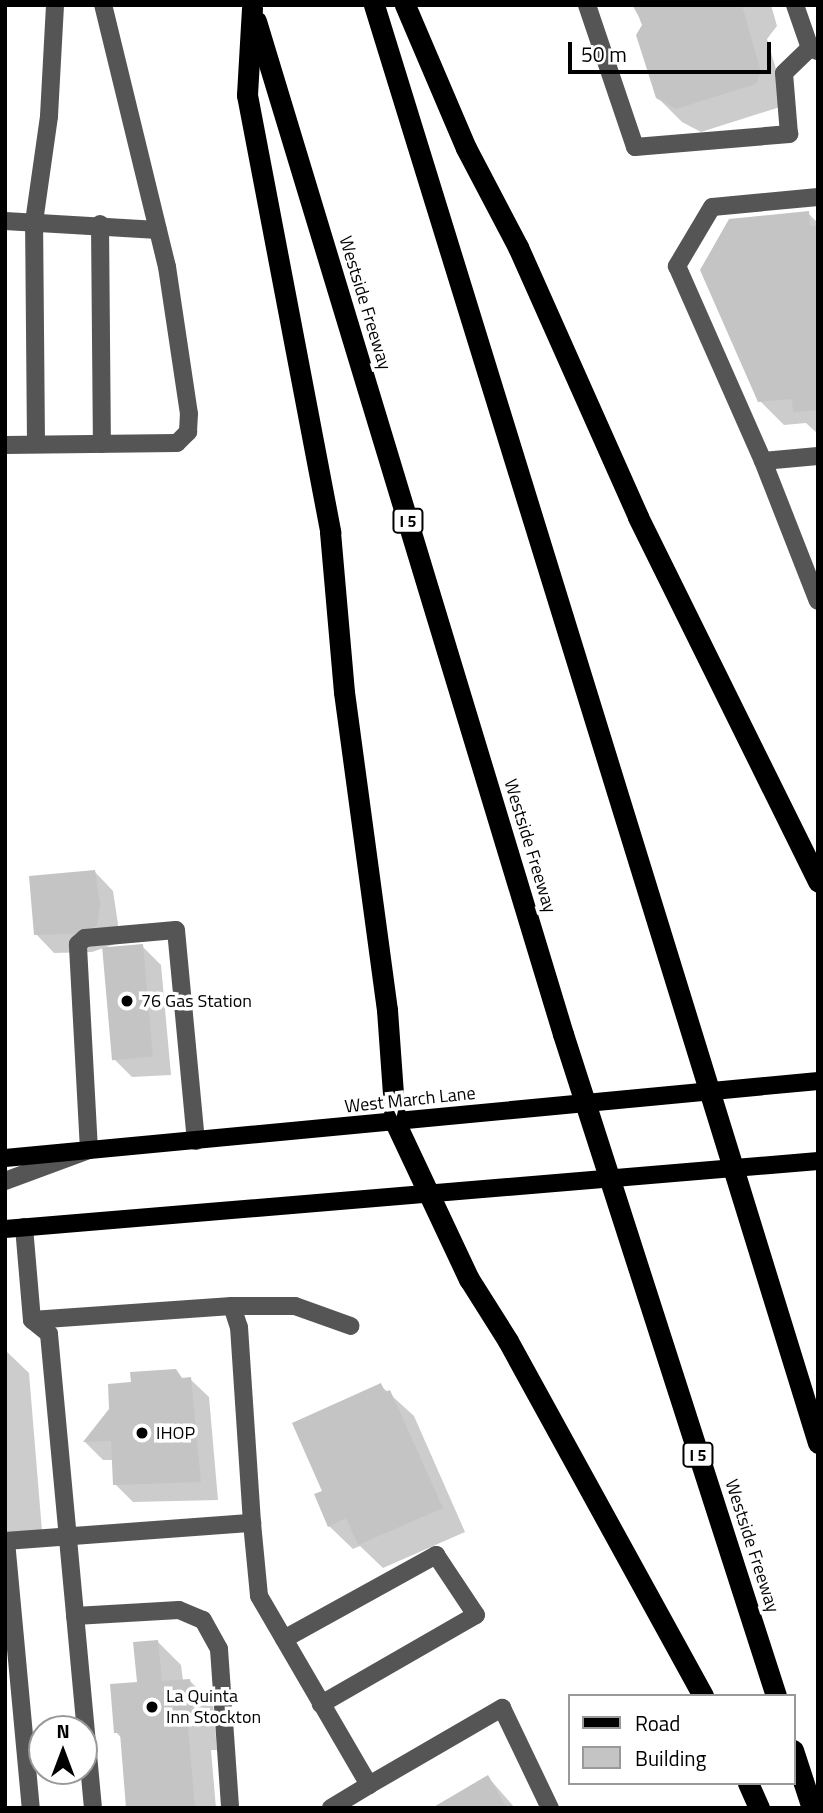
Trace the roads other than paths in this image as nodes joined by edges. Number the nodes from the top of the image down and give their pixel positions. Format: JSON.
{"nodes":[{"id":1,"x":55,"y":5,"type":"edge"},
{"id":2,"x":103,"y":5,"type":"edge"},
{"id":3,"x":374,"y":5,"type":"edge"},
{"id":4,"x":405,"y":5,"type":"edge"},
{"id":5,"x":587,"y":5,"type":"edge"},
{"id":6,"x":796,"y":5,"type":"edge"},
{"id":7,"x":252,"y":6,"type":"edge"},
{"id":8,"x":814,"y":49,"type":"edge"},
{"id":9,"x":818,"y":197,"type":"edge"},
{"id":10,"x":5,"y":221,"type":"edge"},
{"id":11,"x":34,"y":222,"type":"junction"},
{"id":12,"x":100,"y":224,"type":"junction"},
{"id":13,"x":158,"y":230,"type":"junction"},
{"id":14,"x":36,"y":444,"type":"junction"},
{"id":15,"x":102,"y":444,"type":"junction"},
{"id":16,"x":5,"y":445,"type":"edge"},
{"id":17,"x":818,"y":456,"type":"edge"},
{"id":18,"x":763,"y":461,"type":"junction"},
{"id":19,"x":818,"y":601,"type":"edge"},
{"id":20,"x":818,"y":882,"type":"edge"},
{"id":21,"x":818,"y":1081,"type":"edge"},
{"id":22,"x":395,"y":1122,"type":"junction"},
{"id":23,"x":196,"y":1141,"type":"junction"},
{"id":24,"x":89,"y":1150,"type":"junction"},
{"id":25,"x":5,"y":1158,"type":"edge"},
{"id":26,"x":818,"y":1161,"type":"edge"},
{"id":27,"x":5,"y":1181,"type":"edge"},
{"id":28,"x":425,"y":1192,"type":"junction"},
{"id":29,"x":24,"y":1227,"type":"junction"},
{"id":30,"x":5,"y":1229,"type":"edge"},
{"id":31,"x":232,"y":1306,"type":"junction"},
{"id":32,"x":32,"y":1320,"type":"junction"},
{"id":33,"x":351,"y":1326,"type":"dead end"},
{"id":34,"x":818,"y":1443,"type":"edge"},
{"id":35,"x":252,"y":1523,"type":"junction"},
{"id":36,"x":68,"y":1536,"type":"junction"},
{"id":37,"x":6,"y":1541,"type":"edge"},
{"id":38,"x":75,"y":1616,"type":"junction"},
{"id":39,"x":284,"y":1639,"type":"junction"},
{"id":40,"x":703,"y":1694,"type":"edge"},
{"id":41,"x":775,"y":1694,"type":"edge"},
{"id":42,"x":321,"y":1704,"type":"junction"},
{"id":43,"x":795,"y":1756,"type":"edge"},
{"id":44,"x":369,"y":1785,"type":"junction"},
{"id":45,"x":749,"y":1785,"type":"edge"},
{"id":46,"x":31,"y":1808,"type":"edge"},
{"id":47,"x":93,"y":1808,"type":"edge"},
{"id":48,"x":230,"y":1808,"type":"edge"},
{"id":49,"x":331,"y":1808,"type":"edge"},
{"id":50,"x":550,"y":1808,"type":"edge"},
{"id":51,"x":759,"y":1808,"type":"edge"},
{"id":52,"x":812,"y":1808,"type":"edge"}],
"edges":[{"from":1,"to":11,"type":"lane"},
{"from":2,"to":13,"type":"lane"},
{"from":3,"to":34,"type":"highway"},
{"from":4,"to":20,"type":"highway"},
{"from":5,"to":8,"type":"lane"},
{"from":6,"to":8,"type":"lane"},
{"from":7,"to":22,"type":"highway"},
{"from":7,"to":41,"type":"highway","name":"Westside Freeway","number":"I 5"},
{"from":9,"to":18,"type":"lane"},
{"from":10,"to":11,"type":"lane"},
{"from":11,"to":12,"type":"lane"},
{"from":11,"to":14,"type":"lane"},
{"from":12,"to":13,"type":"lane"},
{"from":12,"to":15,"type":"lane"},
{"from":13,"to":15,"type":"lane"},
{"from":14,"to":15,"type":"lane"},
{"from":14,"to":16,"type":"lane"},
{"from":17,"to":18,"type":"lane"},
{"from":18,"to":19,"type":"lane"},
{"from":21,"to":22,"type":"main road","name":"West March Lane"},
{"from":22,"to":23,"type":"main road","name":"West March Lane"},
{"from":22,"to":28,"type":"highway"},
{"from":23,"to":24,"type":"main road","name":"West March Lane"},
{"from":23,"to":24,"type":"lane"},
{"from":24,"to":25,"type":"main road","name":"West March Lane"},
{"from":24,"to":27,"type":"lane"},
{"from":26,"to":28,"type":"main road"},
{"from":28,"to":29,"type":"main road"},
{"from":28,"to":40,"type":"highway"},
{"from":29,"to":30,"type":"main road"},
{"from":29,"to":32,"type":"lane"},
{"from":31,"to":32,"type":"lane"},
{"from":31,"to":33,"type":"lane"},
{"from":31,"to":35,"type":"lane"},
{"from":32,"to":36,"type":"lane"},
{"from":35,"to":36,"type":"lane"},
{"from":35,"to":39,"type":"lane"},
{"from":36,"to":37,"type":"lane"},
{"from":36,"to":38,"type":"lane"},
{"from":37,"to":46,"type":"lane"},
{"from":38,"to":47,"type":"lane"},
{"from":38,"to":48,"type":"lane"},
{"from":39,"to":42,"type":"lane"},
{"from":39,"to":42,"type":"lane"},
{"from":42,"to":44,"type":"lane"},
{"from":43,"to":52,"type":"highway"},
{"from":44,"to":49,"type":"lane"},
{"from":44,"to":50,"type":"lane"},
{"from":45,"to":51,"type":"highway"}]}
